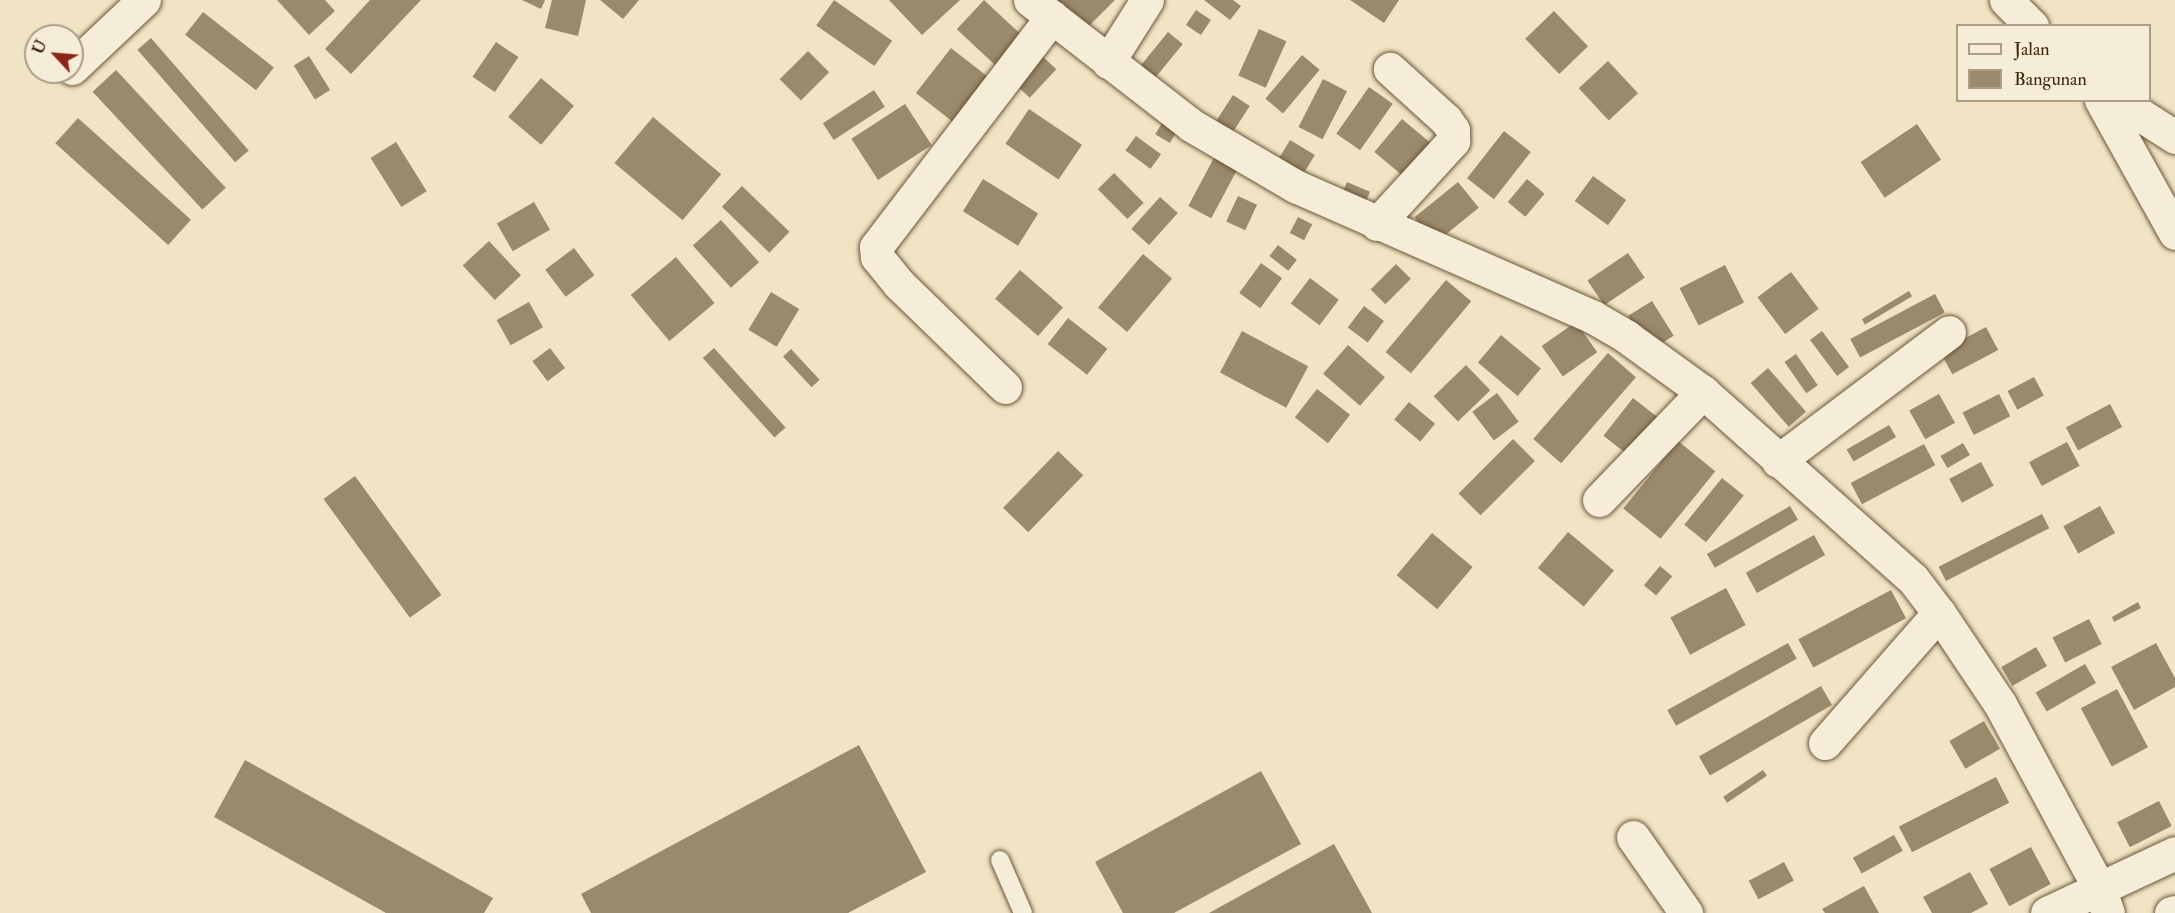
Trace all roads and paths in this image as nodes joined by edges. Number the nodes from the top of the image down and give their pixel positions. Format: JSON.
{"nodes":[{"id":1,"x":144,"y":0,"type":"edge"},
{"id":2,"x":1147,"y":0,"type":"edge"},
{"id":3,"x":2006,"y":0,"type":"edge"},
{"id":4,"x":1041,"y":9,"type":"edge"},
{"id":5,"x":2030,"y":24,"type":"edge"},
{"id":6,"x":84,"y":56,"type":"edge"},
{"id":7,"x":1108,"y":62,"type":"junction"},
{"id":8,"x":1390,"y":69,"type":"dead end"},
{"id":9,"x":2102,"y":102,"type":"edge"},
{"id":10,"x":2120,"y":102,"type":"edge"},
{"id":11,"x":2175,"y":137,"type":"edge"},
{"id":12,"x":1377,"y":224,"type":"junction"},
{"id":13,"x":2175,"y":233,"type":"edge"},
{"id":14,"x":1949,"y":332,"type":"dead end"},
{"id":15,"x":1005,"y":387,"type":"dead end"},
{"id":16,"x":1703,"y":392,"type":"junction"},
{"id":17,"x":1778,"y":461,"type":"junction"},
{"id":18,"x":1599,"y":500,"type":"dead end"},
{"id":19,"x":1939,"y":613,"type":"junction"},
{"id":20,"x":1825,"y":743,"type":"dead end"},
{"id":21,"x":1633,"y":837,"type":"dead end"},
{"id":22,"x":2175,"y":853,"type":"edge"},
{"id":23,"x":1000,"y":860,"type":"dead end"},
{"id":24,"x":2104,"y":902,"type":"edge"},
{"id":25,"x":1023,"y":913,"type":"edge"},
{"id":26,"x":1686,"y":913,"type":"edge"},
{"id":27,"x":2047,"y":913,"type":"edge"}],
"edges":[{"from":1,"to":6,"type":"street"},
{"from":2,"to":7,"type":"street"},
{"from":3,"to":5,"type":"street"},
{"from":4,"to":7,"type":"street"},
{"from":4,"to":15,"type":"street"},
{"from":7,"to":12,"type":"street"},
{"from":8,"to":12,"type":"street"},
{"from":9,"to":13,"type":"street"},
{"from":10,"to":11,"type":"street"},
{"from":12,"to":16,"type":"street"},
{"from":14,"to":17,"type":"street"},
{"from":16,"to":17,"type":"street"},
{"from":16,"to":18,"type":"street"},
{"from":17,"to":19,"type":"street"},
{"from":19,"to":20,"type":"street"},
{"from":19,"to":24,"type":"street"},
{"from":21,"to":26,"type":"street"},
{"from":22,"to":24,"type":"street"},
{"from":23,"to":25,"type":"lane"},
{"from":24,"to":27,"type":"street"}]}
